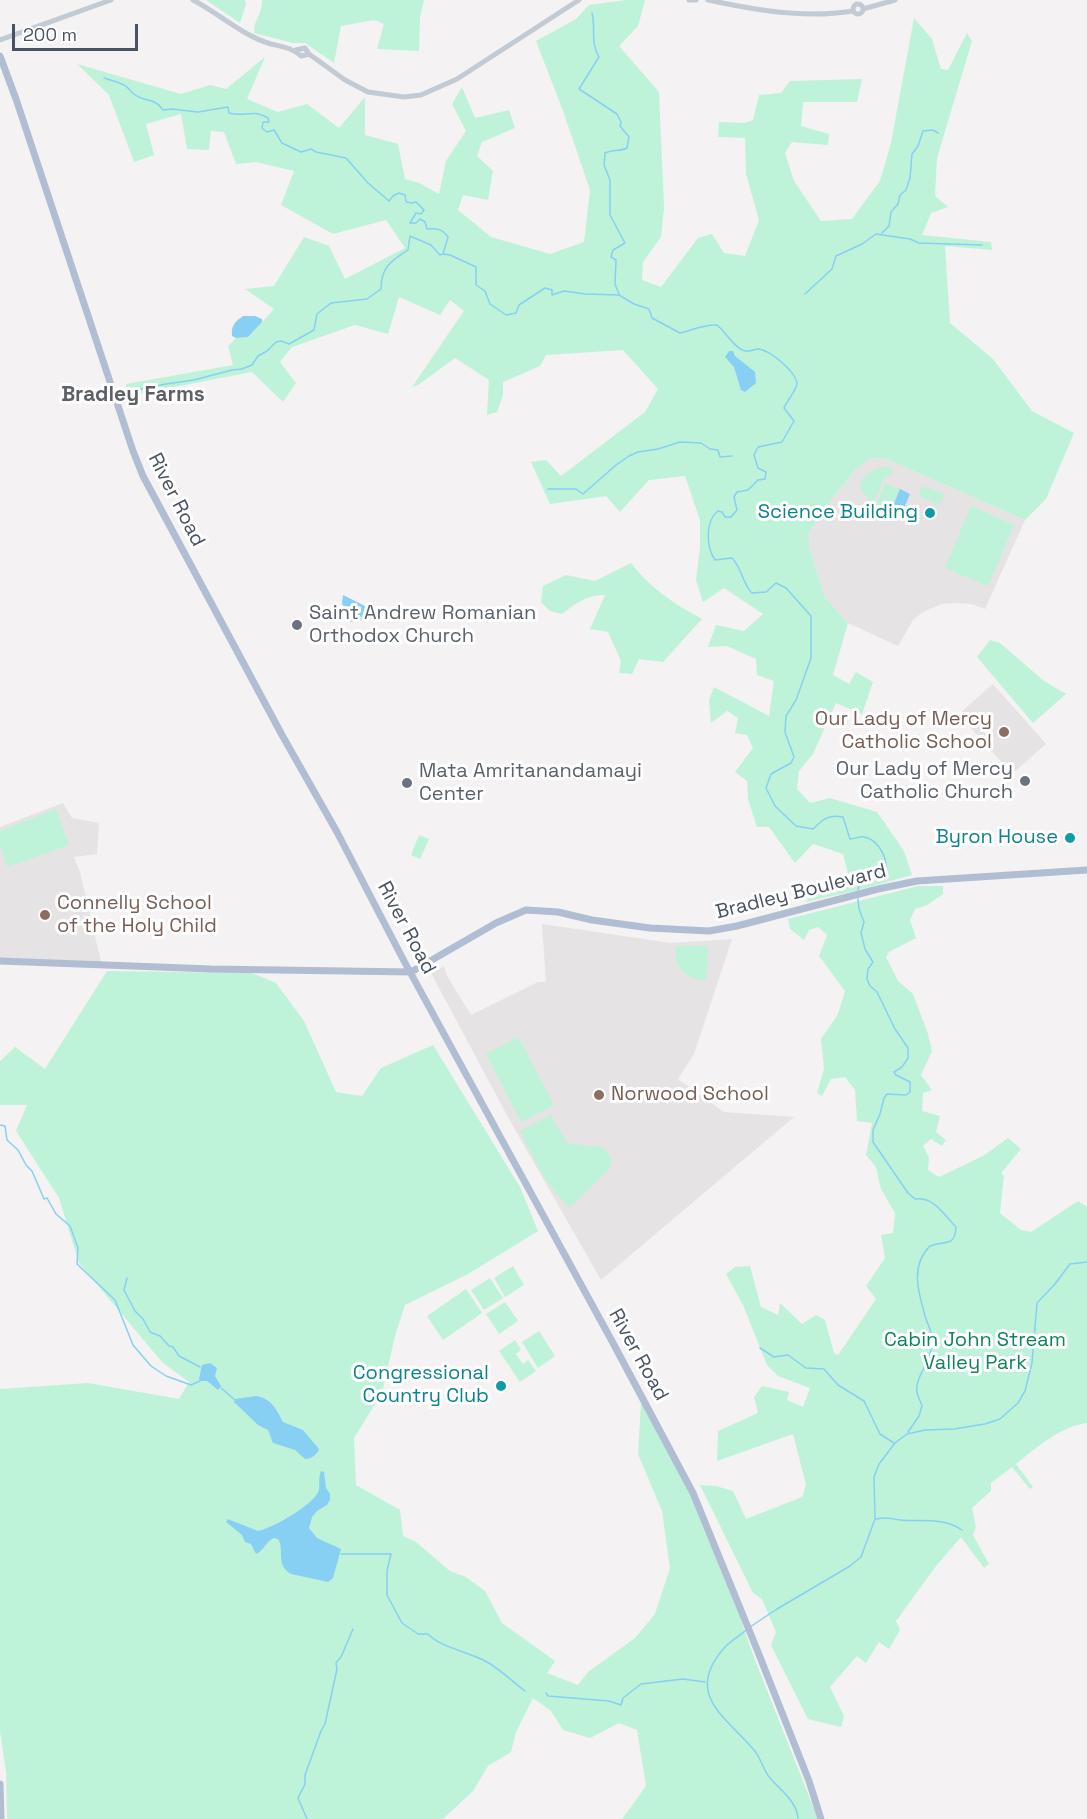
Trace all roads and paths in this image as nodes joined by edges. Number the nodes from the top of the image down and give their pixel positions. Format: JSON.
{"nodes":[{"id":1,"x":111,"y":0,"type":"edge"},
{"id":2,"x":193,"y":0,"type":"edge"},
{"id":3,"x":579,"y":0,"type":"edge"},
{"id":4,"x":689,"y":0,"type":"edge"},
{"id":5,"x":696,"y":0,"type":"edge"},
{"id":6,"x":708,"y":0,"type":"edge"},
{"id":7,"x":895,"y":0,"type":"edge"},
{"id":8,"x":0,"y":40,"type":"edge"},
{"id":9,"x":0,"y":56,"type":"edge"},
{"id":10,"x":1087,"y":870,"type":"edge"},
{"id":11,"x":0,"y":961,"type":"edge"},
{"id":12,"x":411,"y":972,"type":"junction"},
{"id":13,"x":0,"y":1784,"type":"edge"},
{"id":14,"x":816,"y":1803,"type":"junction"},
{"id":15,"x":1,"y":1819,"type":"edge"},
{"id":16,"x":821,"y":1819,"type":"edge"},
{"id":17,"x":826,"y":1819,"type":"edge"}],
"edges":[{"from":1,"to":8,"type":"street"},
{"from":2,"to":3,"type":"street"},
{"from":4,"to":5,"type":"street"},
{"from":6,"to":7,"type":"street"},
{"from":9,"to":12,"type":"main road","name":"River Road"},
{"from":10,"to":12,"type":"main road","name":"Bradley Boulevard"},
{"from":11,"to":12,"type":"main road"},
{"from":12,"to":14,"type":"main road","name":"River Road"},
{"from":13,"to":15,"type":"main road"},
{"from":14,"to":16,"type":"main road","name":"River Road"},
{"from":14,"to":17,"type":"main road","name":"River Road"}]}
